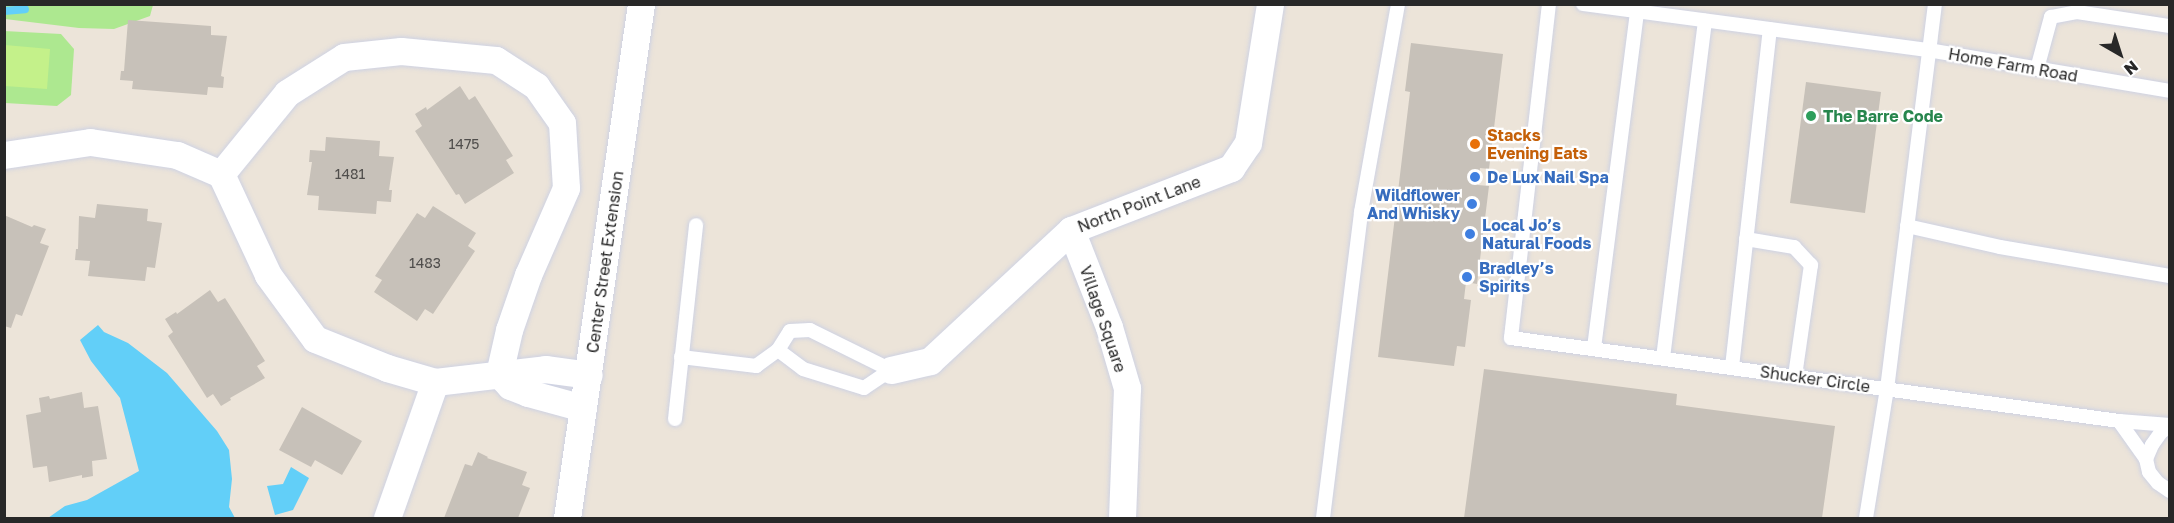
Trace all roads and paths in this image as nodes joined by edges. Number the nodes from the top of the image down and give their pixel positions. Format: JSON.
{"nodes":[{"id":1,"x":641,"y":4,"type":"edge"},
{"id":2,"x":1270,"y":4,"type":"edge"},
{"id":3,"x":1398,"y":4,"type":"edge"},
{"id":4,"x":1549,"y":4,"type":"edge"},
{"id":5,"x":1583,"y":4,"type":"edge"},
{"id":6,"x":1935,"y":4,"type":"edge"},
{"id":7,"x":1637,"y":12,"type":"junction"},
{"id":8,"x":1705,"y":21,"type":"junction"},
{"id":9,"x":2169,"y":26,"type":"edge"},
{"id":10,"x":1770,"y":29,"type":"junction"},
{"id":11,"x":1928,"y":50,"type":"junction"},
{"id":12,"x":2037,"y":69,"type":"junction"},
{"id":13,"x":2169,"y":91,"type":"edge"},
{"id":14,"x":4,"y":155,"type":"edge"},
{"id":15,"x":221,"y":174,"type":"junction"},
{"id":16,"x":696,"y":225,"type":"dead end"},
{"id":17,"x":1907,"y":226,"type":"junction"},
{"id":18,"x":1071,"y":230,"type":"junction"},
{"id":19,"x":1746,"y":239,"type":"junction"},
{"id":20,"x":2169,"y":276,"type":"edge"},
{"id":21,"x":1594,"y":348,"type":"junction"},
{"id":22,"x":778,"y":350,"type":"junction"},
{"id":23,"x":681,"y":357,"type":"junction"},
{"id":24,"x":1663,"y":358,"type":"junction"},
{"id":25,"x":1732,"y":367,"type":"junction"},
{"id":26,"x":891,"y":370,"type":"junction"},
{"id":27,"x":499,"y":374,"type":"junction"},
{"id":28,"x":589,"y":375,"type":"junction"},
{"id":29,"x":1795,"y":376,"type":"junction"},
{"id":30,"x":435,"y":382,"type":"junction"},
{"id":31,"x":1887,"y":389,"type":"junction"},
{"id":32,"x":583,"y":408,"type":"junction"},
{"id":33,"x":675,"y":419,"type":"dead end"},
{"id":34,"x":2119,"y":421,"type":"junction"},
{"id":35,"x":2169,"y":426,"type":"edge"},
{"id":36,"x":2146,"y":459,"type":"junction"},
{"id":37,"x":2169,"y":491,"type":"edge"},
{"id":38,"x":387,"y":519,"type":"edge"},
{"id":39,"x":567,"y":519,"type":"edge"},
{"id":40,"x":1122,"y":519,"type":"edge"},
{"id":41,"x":1323,"y":519,"type":"edge"},
{"id":42,"x":1866,"y":519,"type":"edge"}],
"edges":[{"from":1,"to":28,"type":"street","name":"Center Street Extension"},
{"from":2,"to":18,"type":"street","name":"North Point Lane"},
{"from":3,"to":41,"type":"lane"},
{"from":4,"to":21,"type":"lane","name":"Shucker Circle"},
{"from":5,"to":7,"type":"lane","name":"Home Farm Road"},
{"from":6,"to":11,"type":"lane"},
{"from":7,"to":8,"type":"lane","name":"Home Farm Road"},
{"from":7,"to":21,"type":"lane"},
{"from":8,"to":10,"type":"lane","name":"Home Farm Road"},
{"from":8,"to":24,"type":"lane"},
{"from":9,"to":12,"type":"lane"},
{"from":10,"to":11,"type":"lane","name":"Home Farm Road"},
{"from":10,"to":19,"type":"lane"},
{"from":11,"to":12,"type":"lane","name":"Home Farm Road"},
{"from":11,"to":17,"type":"lane"},
{"from":12,"to":13,"type":"lane","name":"Home Farm Road"},
{"from":14,"to":15,"type":"street"},
{"from":15,"to":27,"type":"street"},
{"from":15,"to":30,"type":"street"},
{"from":16,"to":23,"type":"lane"},
{"from":17,"to":20,"type":"lane"},
{"from":17,"to":31,"type":"lane"},
{"from":18,"to":26,"type":"street","name":"North Point Lane"},
{"from":18,"to":40,"type":"street","name":"Village Square"},
{"from":19,"to":25,"type":"lane"},
{"from":19,"to":29,"type":"lane"},
{"from":21,"to":24,"type":"lane","name":"Shucker Circle"},
{"from":22,"to":23,"type":"lane"},
{"from":22,"to":26,"type":"lane"},
{"from":22,"to":26,"type":"lane"},
{"from":23,"to":33,"type":"lane"},
{"from":24,"to":25,"type":"lane","name":"Shucker Circle"},
{"from":25,"to":29,"type":"lane","name":"Shucker Circle"},
{"from":27,"to":28,"type":"street"},
{"from":27,"to":30,"type":"street"},
{"from":27,"to":32,"type":"street"},
{"from":28,"to":32,"type":"street","name":"Center Street Extension"},
{"from":29,"to":31,"type":"lane","name":"Shucker Circle"},
{"from":30,"to":38,"type":"street"},
{"from":31,"to":34,"type":"lane","name":"Shucker Circle"},
{"from":31,"to":42,"type":"lane"},
{"from":32,"to":39,"type":"street","name":"Center Street Extension"},
{"from":34,"to":35,"type":"lane","name":"Shucker Circle"},
{"from":34,"to":36,"type":"lane"},
{"from":35,"to":36,"type":"lane","name":"Shucker Circle"},
{"from":36,"to":37,"type":"lane"}]}
